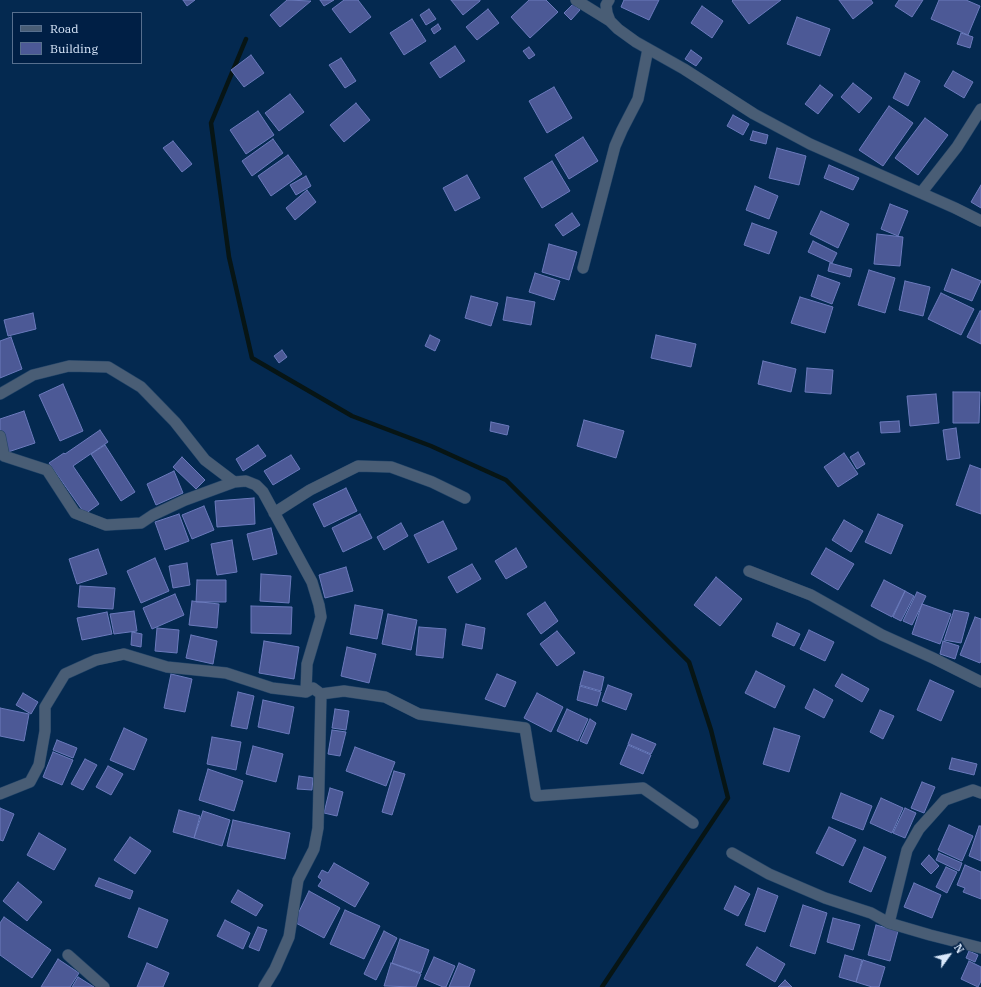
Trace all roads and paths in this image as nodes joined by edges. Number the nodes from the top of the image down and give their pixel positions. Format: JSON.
{"nodes":[{"id":1,"x":576,"y":0,"type":"edge"},
{"id":2,"x":609,"y":0,"type":"edge"},
{"id":3,"x":610,"y":21,"type":"junction"},
{"id":4,"x":648,"y":49,"type":"junction"},
{"id":5,"x":981,"y":109,"type":"edge"},
{"id":6,"x":921,"y":193,"type":"junction"},
{"id":7,"x":981,"y":221,"type":"edge"},
{"id":8,"x":583,"y":268,"type":"dead end"},
{"id":9,"x":0,"y":394,"type":"edge"},
{"id":10,"x":0,"y":436,"type":"edge"},
{"id":11,"x":234,"y":482,"type":"junction"},
{"id":12,"x":465,"y":498,"type":"dead end"},
{"id":13,"x":274,"y":513,"type":"junction"},
{"id":14,"x":750,"y":571,"type":"dead end"},
{"id":15,"x":981,"y":682,"type":"edge"},
{"id":16,"x":306,"y":692,"type":"junction"},
{"id":17,"x":321,"y":694,"type":"junction"},
{"id":18,"x":981,"y":792,"type":"edge"},
{"id":19,"x":0,"y":794,"type":"edge"},
{"id":20,"x":693,"y":823,"type":"dead end"},
{"id":21,"x":732,"y":853,"type":"dead end"},
{"id":22,"x":889,"y":923,"type":"junction"},
{"id":23,"x":981,"y":948,"type":"edge"},
{"id":24,"x":68,"y":955,"type":"dead end"},
{"id":25,"x":104,"y":987,"type":"edge"},
{"id":26,"x":264,"y":987,"type":"edge"}],
"edges":[{"from":1,"to":3,"type":"street"},
{"from":2,"to":3,"type":"street"},
{"from":3,"to":4,"type":"street"},
{"from":4,"to":6,"type":"street"},
{"from":4,"to":8,"type":"street"},
{"from":5,"to":6,"type":"street"},
{"from":6,"to":7,"type":"street"},
{"from":9,"to":11,"type":"street"},
{"from":10,"to":11,"type":"street"},
{"from":11,"to":13,"type":"street"},
{"from":12,"to":13,"type":"street"},
{"from":13,"to":16,"type":"street"},
{"from":14,"to":15,"type":"street"},
{"from":16,"to":17,"type":"street"},
{"from":16,"to":19,"type":"street"},
{"from":17,"to":20,"type":"street"},
{"from":17,"to":26,"type":"street"},
{"from":18,"to":22,"type":"street"},
{"from":21,"to":22,"type":"street"},
{"from":22,"to":23,"type":"street"},
{"from":24,"to":25,"type":"street"}]}
